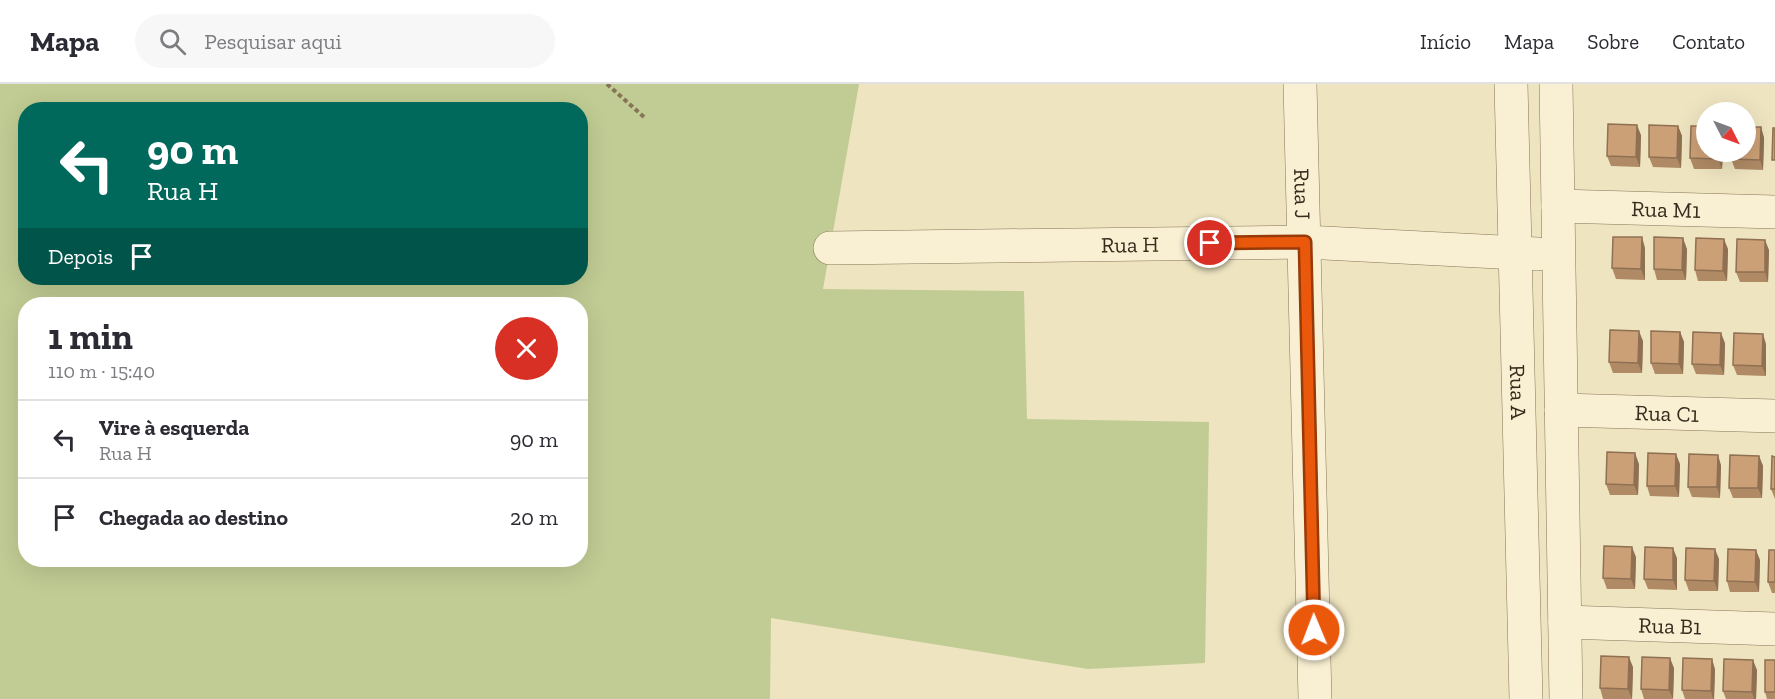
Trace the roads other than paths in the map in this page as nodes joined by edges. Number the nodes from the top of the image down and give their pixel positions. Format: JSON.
{"nodes":[{"id":1,"x":1300,"y":84,"type":"edge"},
{"id":2,"x":1511,"y":84,"type":"edge"},
{"id":3,"x":1556,"y":84,"type":"edge"},
{"id":4,"x":1558,"y":206,"type":"junction"},
{"id":5,"x":1775,"y":212,"type":"edge"},
{"id":6,"x":1305,"y":242,"type":"junction"},
{"id":7,"x":830,"y":248,"type":"dead end"},
{"id":8,"x":1526,"y":253,"type":"junction"},
{"id":9,"x":1560,"y":292,"type":"junction"},
{"id":10,"x":1516,"y":295,"type":"junction"},
{"id":11,"x":1561,"y":410,"type":"junction"},
{"id":12,"x":1775,"y":416,"type":"edge"},
{"id":13,"x":1563,"y":492,"type":"junction"},
{"id":14,"x":1521,"y":495,"type":"junction"},
{"id":15,"x":1565,"y":622,"type":"junction"},
{"id":16,"x":1775,"y":629,"type":"edge"},
{"id":17,"x":1315,"y":699,"type":"edge"},
{"id":18,"x":1526,"y":699,"type":"edge"},
{"id":19,"x":1566,"y":699,"type":"edge"}],
"edges":[{"from":1,"to":6,"type":"street","name":"Rua J"},
{"from":2,"to":8,"type":"street","name":"Rua A"},
{"from":3,"to":4,"type":"street","name":"Rua A"},
{"from":4,"to":5,"type":"street","name":"Rua M1"},
{"from":4,"to":9,"type":"street","name":"Rua A"},
{"from":6,"to":7,"type":"street","name":"Rua H"},
{"from":6,"to":8,"type":"street","name":"Rua H"},
{"from":6,"to":17,"type":"street","name":"Rua J"},
{"from":8,"to":10,"type":"street","name":"Rua A"},
{"from":9,"to":10,"type":"street"},
{"from":9,"to":11,"type":"street","name":"Rua A"},
{"from":10,"to":14,"type":"street","name":"Rua A"},
{"from":11,"to":12,"type":"street","name":"Rua C1"},
{"from":11,"to":13,"type":"street","name":"Rua A"},
{"from":13,"to":14,"type":"street"},
{"from":13,"to":15,"type":"street","name":"Rua A"},
{"from":14,"to":18,"type":"street","name":"Rua A"},
{"from":15,"to":16,"type":"street","name":"Rua B1"},
{"from":15,"to":19,"type":"street","name":"Rua A"}]}
